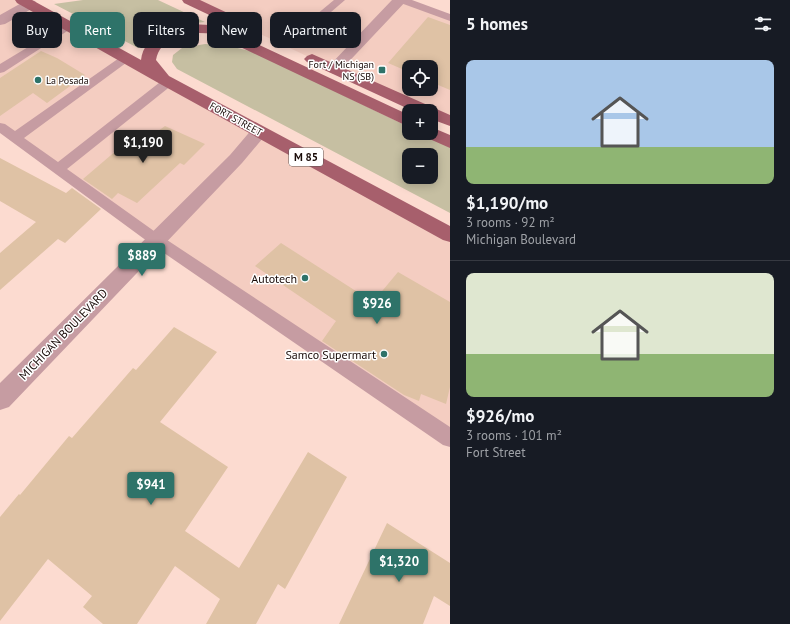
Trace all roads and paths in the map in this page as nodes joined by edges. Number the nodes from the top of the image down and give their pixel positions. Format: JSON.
{"nodes":[{"id":1,"x":189,"y":0,"type":"edge"},
{"id":2,"x":340,"y":0,"type":"edge"},
{"id":3,"x":401,"y":0,"type":"edge"},
{"id":4,"x":26,"y":2,"type":"edge"},
{"id":5,"x":214,"y":12,"type":"edge"},
{"id":6,"x":323,"y":12,"type":"edge"},
{"id":7,"x":450,"y":18,"type":"edge"},
{"id":8,"x":0,"y":21,"type":"edge"},
{"id":9,"x":68,"y":26,"type":"junction"},
{"id":10,"x":290,"y":48,"type":"edge"},
{"id":11,"x":126,"y":58,"type":"junction"},
{"id":12,"x":0,"y":69,"type":"edge"},
{"id":13,"x":334,"y":69,"type":"junction"},
{"id":14,"x":166,"y":81,"type":"junction"},
{"id":15,"x":412,"y":104,"type":"edge"},
{"id":16,"x":438,"y":116,"type":"edge"},
{"id":17,"x":402,"y":119,"type":"edge"},
{"id":18,"x":450,"y":121,"type":"edge"},
{"id":19,"x":0,"y":127,"type":"edge"},
{"id":20,"x":260,"y":132,"type":"junction"},
{"id":21,"x":438,"y":136,"type":"edge"},
{"id":22,"x":15,"y":138,"type":"junction"},
{"id":23,"x":450,"y":142,"type":"edge"},
{"id":24,"x":58,"y":169,"type":"junction"},
{"id":25,"x":450,"y":235,"type":"edge"},
{"id":26,"x":156,"y":240,"type":"junction"},
{"id":27,"x":0,"y":398,"type":"edge"},
{"id":28,"x":450,"y":438,"type":"edge"}],
"edges":[{"from":1,"to":5,"type":"main road"},
{"from":2,"to":6,"type":"lane"},
{"from":3,"to":7,"type":"lane"},
{"from":3,"to":13,"type":"street"},
{"from":4,"to":8,"type":"street"},
{"from":4,"to":9,"type":"main road","name":"FORT STREET","number":"M 85"},
{"from":9,"to":11,"type":"main road","name":"FORT STREET","number":"M 85"},
{"from":9,"to":12,"type":"lane"},
{"from":10,"to":13,"type":"main road"},
{"from":11,"to":14,"type":"main road","name":"FORT STREET","number":"M 85"},
{"from":11,"to":22,"type":"lane"},
{"from":13,"to":15,"type":"main road"},
{"from":14,"to":17,"type":"main road"},
{"from":14,"to":20,"type":"main road","name":"FORT STREET","number":"M 85"},
{"from":14,"to":24,"type":"lane"},
{"from":16,"to":18,"type":"main road"},
{"from":19,"to":22,"type":"lane"},
{"from":20,"to":25,"type":"main road","name":"FORT STREET","number":"M 85"},
{"from":20,"to":26,"type":"street","name":"MICHIGAN BOULEVARD"},
{"from":21,"to":23,"type":"main road"},
{"from":22,"to":24,"type":"lane"},
{"from":24,"to":26,"type":"lane"},
{"from":26,"to":27,"type":"street","name":"MICHIGAN BOULEVARD"},
{"from":26,"to":28,"type":"lane"}]}
